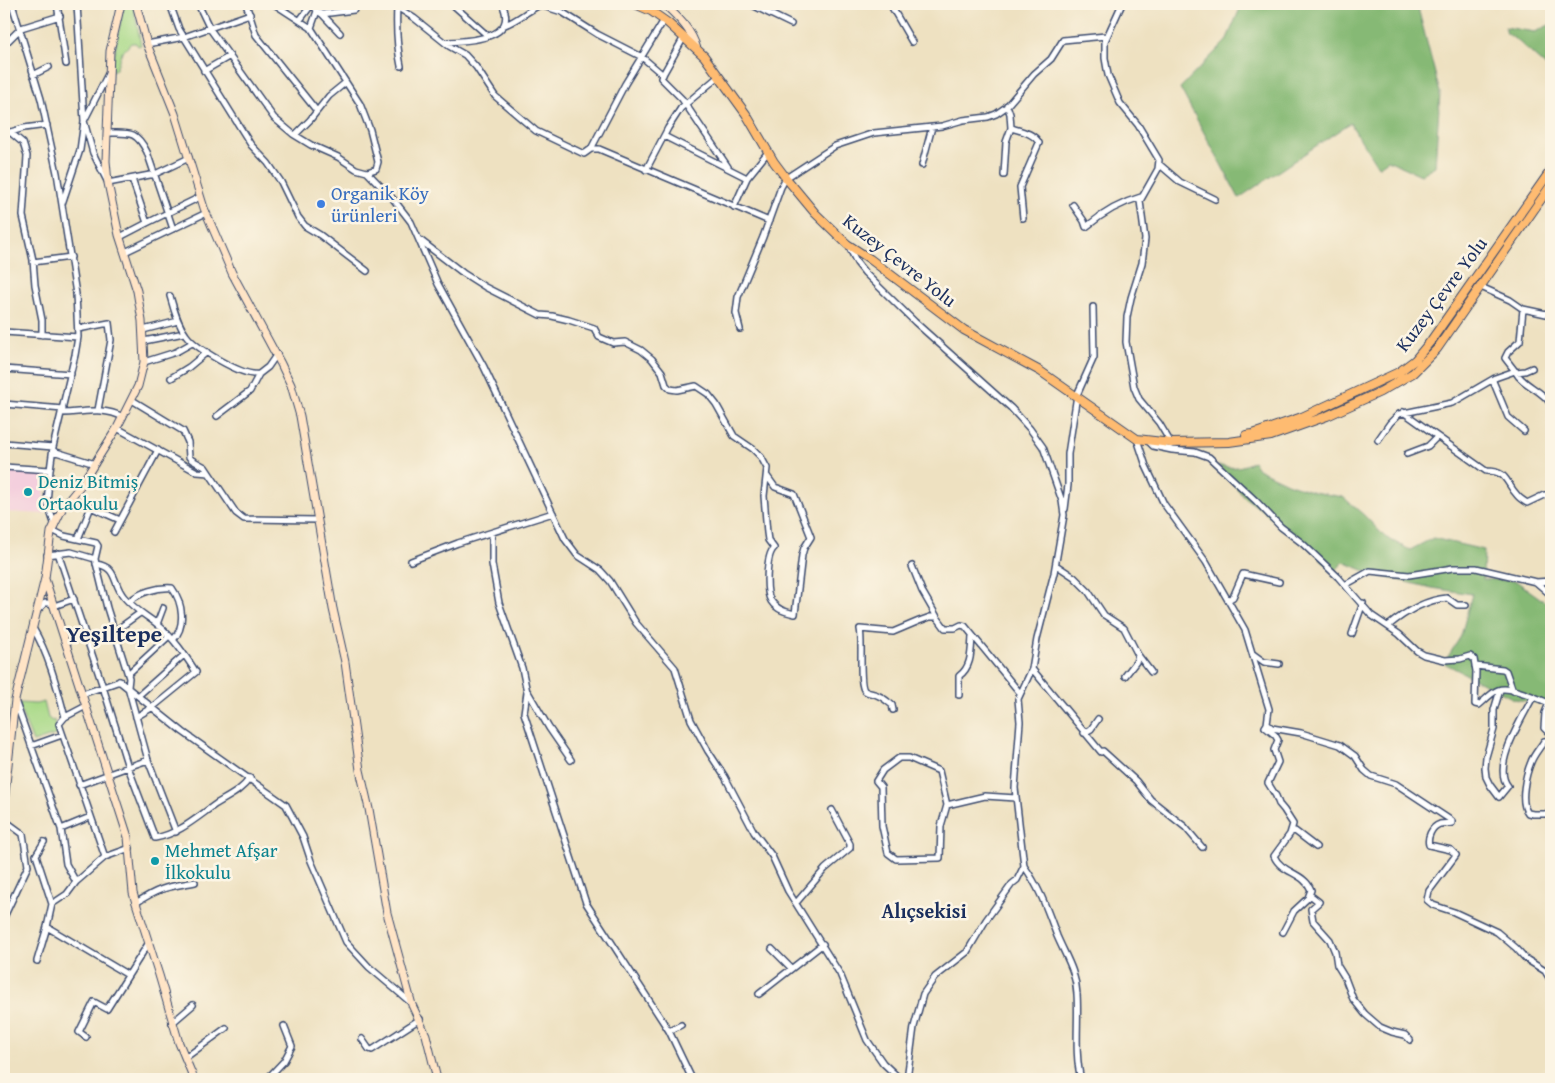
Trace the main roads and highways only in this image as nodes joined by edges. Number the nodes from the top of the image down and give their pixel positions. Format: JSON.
{"nodes":[{"id":1,"x":635,"y":4,"type":"edge"},
{"id":2,"x":1551,"y":170,"type":"edge"},
{"id":3,"x":1551,"y":185,"type":"edge"},
{"id":4,"x":1215,"y":442,"type":"junction"}],
"edges":[{"from":1,"to":4,"type":"main road","name":"Kuzey Çevre Yolu"},
{"from":2,"to":4,"type":"main road","name":"Kuzey Çevre Yolu"},
{"from":3,"to":4,"type":"main road","name":"Kuzey Çevre Yolu"}]}
